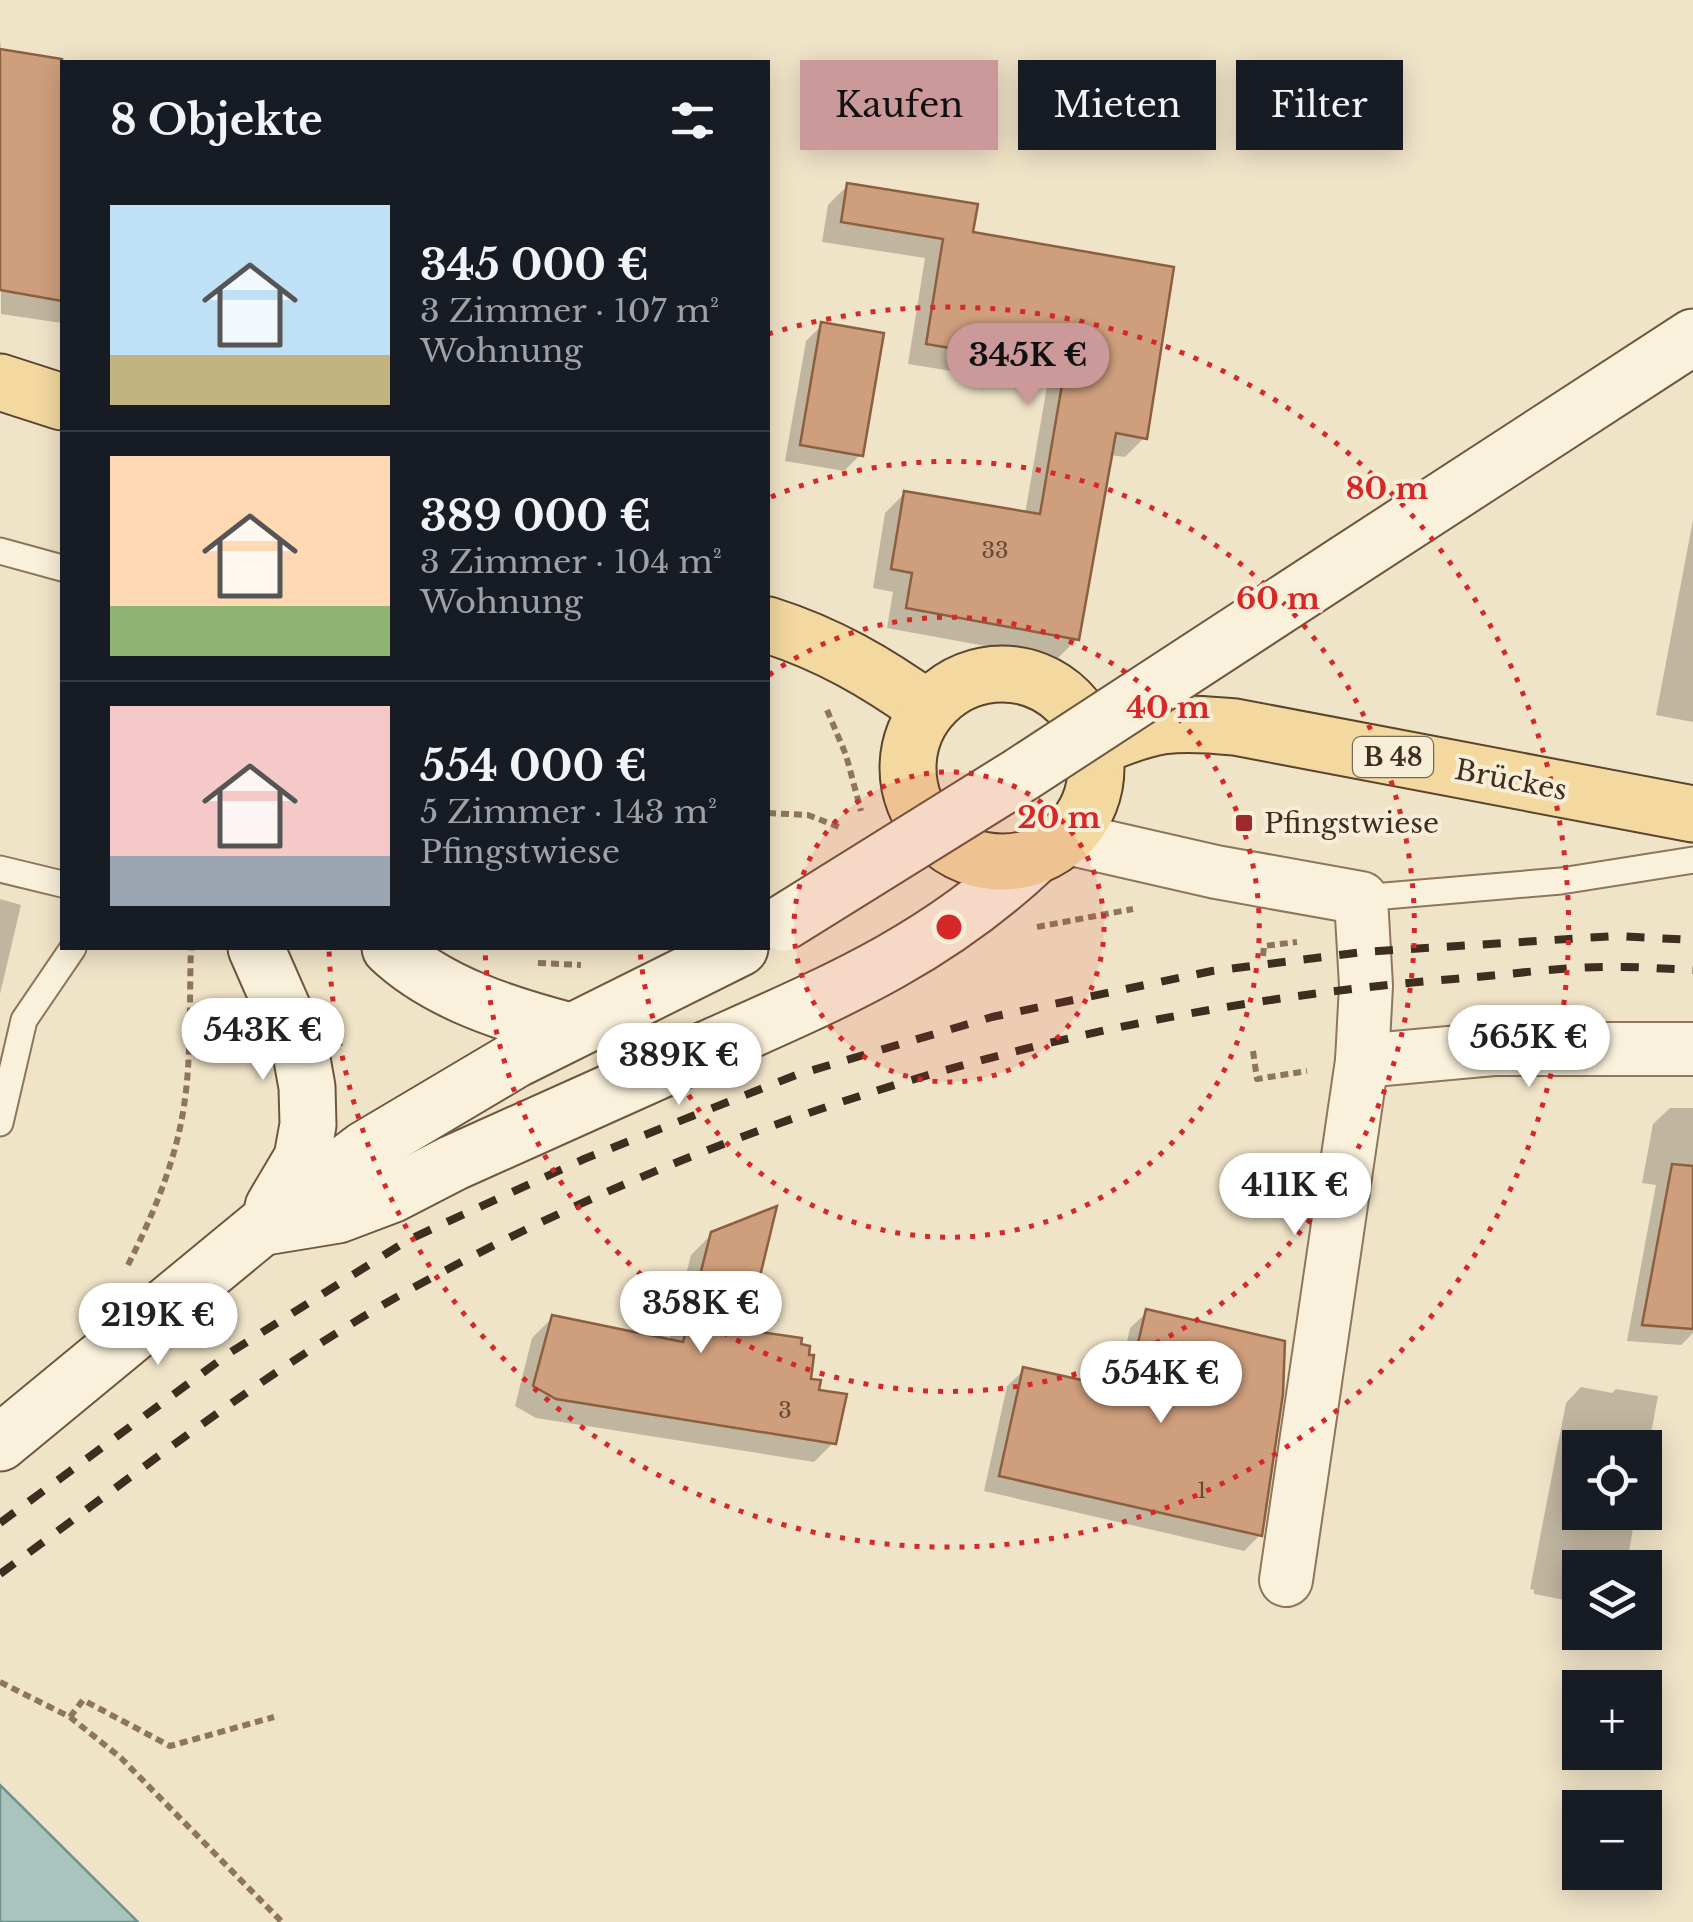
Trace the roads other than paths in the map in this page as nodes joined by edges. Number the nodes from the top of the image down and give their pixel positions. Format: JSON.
{"nodes":[{"id":1,"x":1693,"y":337,"type":"edge"},
{"id":2,"x":0,"y":382,"type":"edge"},
{"id":3,"x":60,"y":401,"type":"edge"},
{"id":4,"x":0,"y":551,"type":"edge"},
{"id":5,"x":60,"y":567,"type":"edge"},
{"id":6,"x":770,"y":626,"type":"edge"},
{"id":7,"x":928,"y":709,"type":"junction"},
{"id":8,"x":1095,"y":748,"type":"junction"},
{"id":9,"x":1693,"y":814,"type":"edge"},
{"id":10,"x":1050,"y":848,"type":"junction"},
{"id":11,"x":1693,"y":860,"type":"edge"},
{"id":12,"x":0,"y":868,"type":"edge"},
{"id":13,"x":60,"y":883,"type":"edge"},
{"id":14,"x":1361,"y":898,"type":"junction"},
{"id":15,"x":770,"y":930,"type":"edge"},
{"id":16,"x":72,"y":950,"type":"edge"},
{"id":17,"x":257,"y":950,"type":"edge"},
{"id":18,"x":393,"y":950,"type":"edge"},
{"id":19,"x":732,"y":950,"type":"edge"},
{"id":20,"x":570,"y":1031,"type":"junction"},
{"id":21,"x":1693,"y":1049,"type":"edge"},
{"id":22,"x":1362,"y":1061,"type":"junction"},
{"id":23,"x":0,"y":1122,"type":"edge"},
{"id":24,"x":262,"y":1227,"type":"junction"},
{"id":25,"x":0,"y":1443,"type":"edge"},
{"id":26,"x":1286,"y":1580,"type":"dead end"}],
"edges":[{"from":1,"to":15,"type":"street","bridge":true},
{"from":2,"to":3,"type":"main road"},
{"from":4,"to":5,"type":"lane"},
{"from":6,"to":7,"type":"main road"},
{"from":7,"to":8,"type":"main road"},
{"from":7,"to":10,"type":"main road"},
{"from":8,"to":9,"type":"main road","name":"Brückes","number":"B 48"},
{"from":8,"to":10,"type":"main road"},
{"from":10,"to":14,"type":"street"},
{"from":10,"to":24,"type":"street"},
{"from":11,"to":14,"type":"lane"},
{"from":12,"to":13,"type":"lane"},
{"from":14,"to":22,"type":"street"},
{"from":16,"to":23,"type":"lane"},
{"from":17,"to":24,"type":"street"},
{"from":18,"to":20,"type":"street"},
{"from":19,"to":20,"type":"street"},
{"from":20,"to":24,"type":"street"},
{"from":21,"to":22,"type":"street"},
{"from":22,"to":26,"type":"street"},
{"from":24,"to":25,"type":"street"}]}
